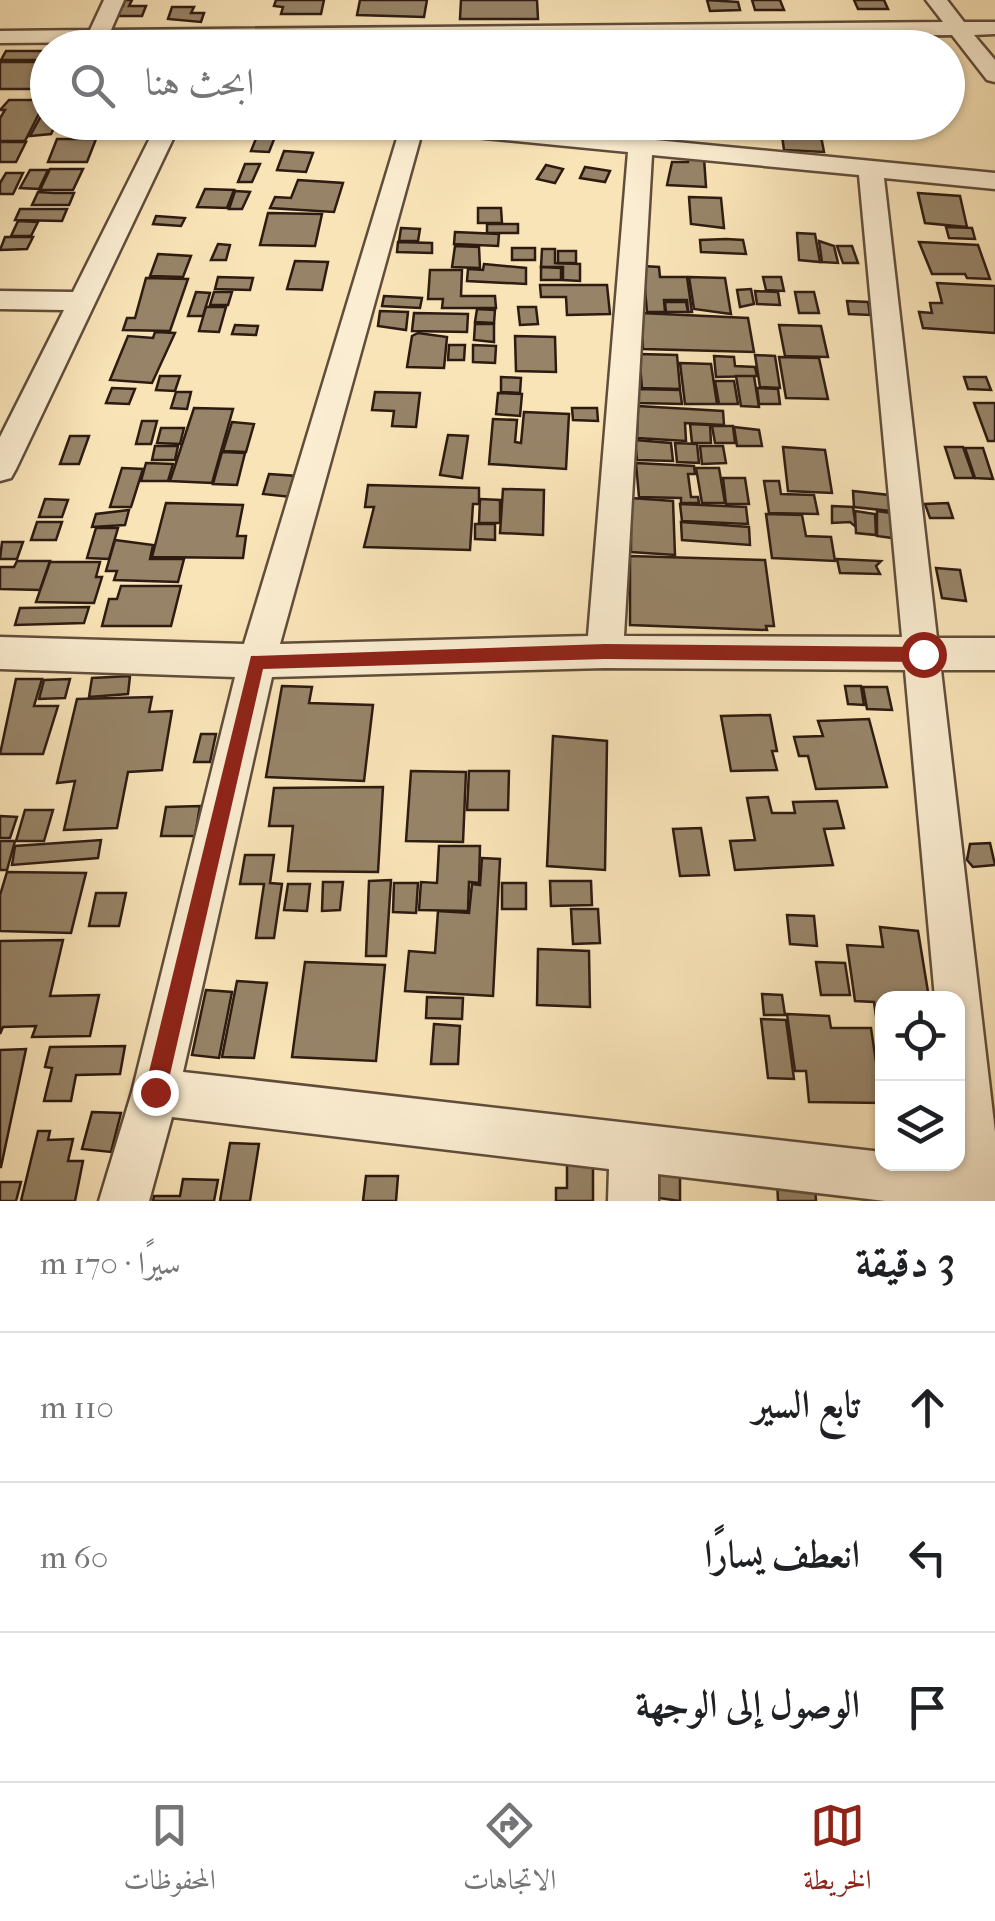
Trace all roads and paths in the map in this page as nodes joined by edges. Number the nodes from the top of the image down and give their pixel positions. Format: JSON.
{"nodes":[{"id":1,"x":114,"y":0,"type":"edge"},
{"id":2,"x":936,"y":0,"type":"edge"},
{"id":3,"x":995,"y":28,"type":"edge"},
{"id":4,"x":958,"y":29,"type":"junction"},
{"id":5,"x":101,"y":30,"type":"edge"},
{"id":6,"x":307,"y":30,"type":"edge"},
{"id":7,"x":377,"y":30,"type":"edge"},
{"id":8,"x":524,"y":30,"type":"edge"},
{"id":9,"x":686,"y":30,"type":"edge"},
{"id":10,"x":832,"y":30,"type":"edge"},
{"id":11,"x":30,"y":37,"type":"edge"},
{"id":12,"x":1,"y":38,"type":"edge"},
{"id":13,"x":965,"y":38,"type":"edge"},
{"id":14,"x":995,"y":75,"type":"edge"},
{"id":15,"x":161,"y":140,"type":"edge"},
{"id":16,"x":409,"y":140,"type":"edge"},
{"id":17,"x":581,"y":140,"type":"edge"},
{"id":18,"x":728,"y":140,"type":"edge"},
{"id":19,"x":640,"y":147,"type":"junction"},
{"id":20,"x":731,"y":156,"type":"junction"},
{"id":21,"x":870,"y":171,"type":"junction"},
{"id":22,"x":995,"y":181,"type":"edge"},
{"id":23,"x":0,"y":300,"type":"edge"},
{"id":24,"x":80,"y":301,"type":"junction"},
{"id":25,"x":0,"y":469,"type":"edge"},
{"id":26,"x":605,"y":652,"type":"junction"},
{"id":27,"x":0,"y":654,"type":"edge"},
{"id":28,"x":923,"y":654,"type":"junction"},
{"id":29,"x":995,"y":654,"type":"edge"},
{"id":30,"x":256,"y":661,"type":"junction"},
{"id":31,"x":956,"y":991,"type":"edge"},
{"id":32,"x":965,"y":1077,"type":"edge"},
{"id":33,"x":155,"y":1092,"type":"junction"},
{"id":34,"x":634,"y":1147,"type":"junction"},
{"id":35,"x":977,"y":1194,"type":"edge"},
{"id":36,"x":124,"y":1201,"type":"edge"},
{"id":37,"x":633,"y":1201,"type":"edge"}],
"edges":[{"from":1,"to":5,"type":"street"},
{"from":2,"to":4,"type":"street"},
{"from":3,"to":4,"type":"street"},
{"from":4,"to":10,"type":"street"},
{"from":6,"to":7,"type":"street"},
{"from":8,"to":9,"type":"street"},
{"from":11,"to":12,"type":"street"},
{"from":13,"to":14,"type":"street"},
{"from":15,"to":24,"type":"street"},
{"from":16,"to":30,"type":"street"},
{"from":17,"to":19,"type":"street"},
{"from":18,"to":20,"type":"street"},
{"from":19,"to":20,"type":"street"},
{"from":19,"to":26,"type":"street"},
{"from":20,"to":21,"type":"street"},
{"from":21,"to":22,"type":"street"},
{"from":21,"to":28,"type":"street"},
{"from":23,"to":24,"type":"street"},
{"from":24,"to":25,"type":"street"},
{"from":26,"to":28,"type":"street"},
{"from":26,"to":30,"type":"street"},
{"from":27,"to":30,"type":"street"},
{"from":28,"to":29,"type":"street"},
{"from":28,"to":31,"type":"street"},
{"from":30,"to":33,"type":"street"},
{"from":32,"to":35,"type":"street"},
{"from":33,"to":34,"type":"street"},
{"from":33,"to":36,"type":"street"},
{"from":34,"to":35,"type":"street"},
{"from":34,"to":37,"type":"street"}]}
